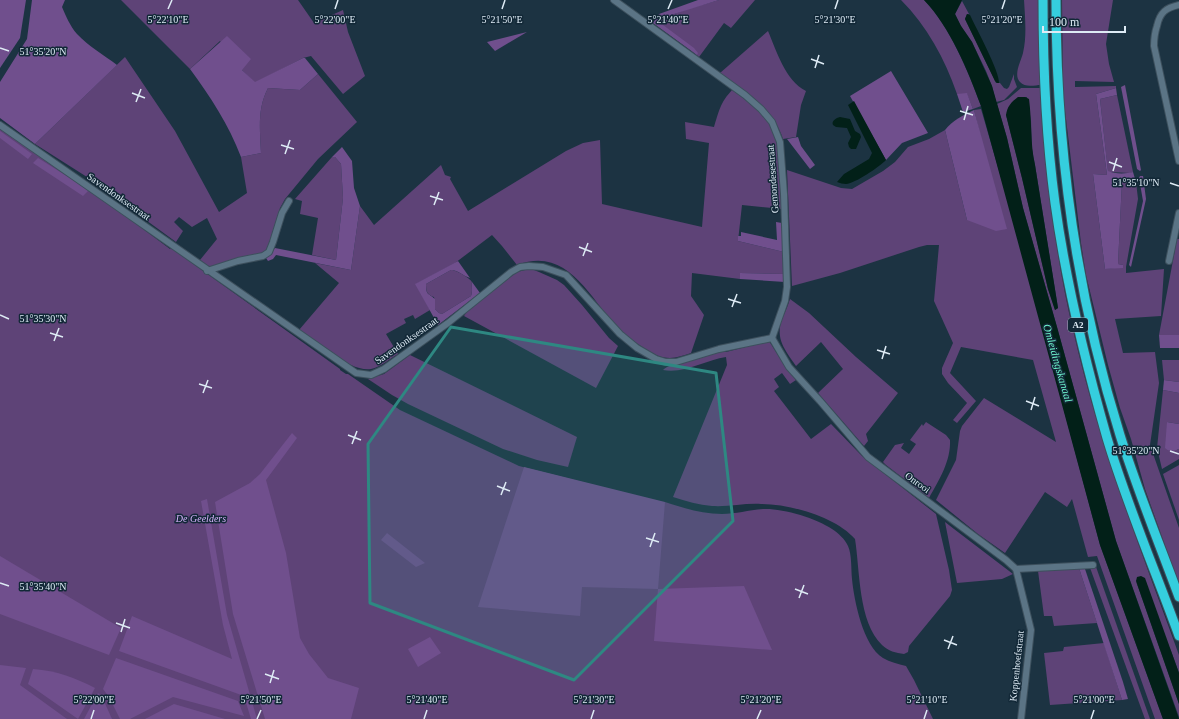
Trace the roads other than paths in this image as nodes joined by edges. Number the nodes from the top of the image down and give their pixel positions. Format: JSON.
{"nodes":[{"id":1,"x":614,"y":0,"type":"edge"},
{"id":2,"x":1043,"y":0,"type":"edge"},
{"id":3,"x":1056,"y":0,"type":"edge"},
{"id":4,"x":1179,"y":5,"type":"edge"},
{"id":5,"x":0,"y":125,"type":"edge"},
{"id":6,"x":1177,"y":146,"type":"edge"},
{"id":7,"x":1179,"y":161,"type":"edge"},
{"id":8,"x":289,"y":201,"type":"dead end"},
{"id":9,"x":1179,"y":213,"type":"edge"},
{"id":10,"x":1169,"y":261,"type":"dead end"},
{"id":11,"x":207,"y":270,"type":"junction"},
{"id":12,"x":772,"y":338,"type":"junction"},
{"id":13,"x":1093,"y":565,"type":"dead end"},
{"id":14,"x":1016,"y":569,"type":"junction"},
{"id":15,"x":1179,"y":597,"type":"edge"},
{"id":16,"x":1179,"y":636,"type":"edge"},
{"id":17,"x":1020,"y":719,"type":"edge"}],
"edges":[{"from":1,"to":12,"type":"street","name":"Gemondesestraat"},
{"from":2,"to":16,"type":"highway","number":"A2"},
{"from":3,"to":15,"type":"highway","number":"A2"},
{"from":4,"to":6,"type":"street"},
{"from":5,"to":11,"type":"street","name":"Savendonksestraat"},
{"from":6,"to":7,"type":"street"},
{"from":8,"to":11,"type":"street"},
{"from":9,"to":10,"type":"street"},
{"from":11,"to":12,"type":"street","name":"Savendonksestraat"},
{"from":12,"to":14,"type":"street","name":"Onrooi"},
{"from":13,"to":14,"type":"street"},
{"from":14,"to":17,"type":"street","name":"Koppenhoefstraat"}]}
